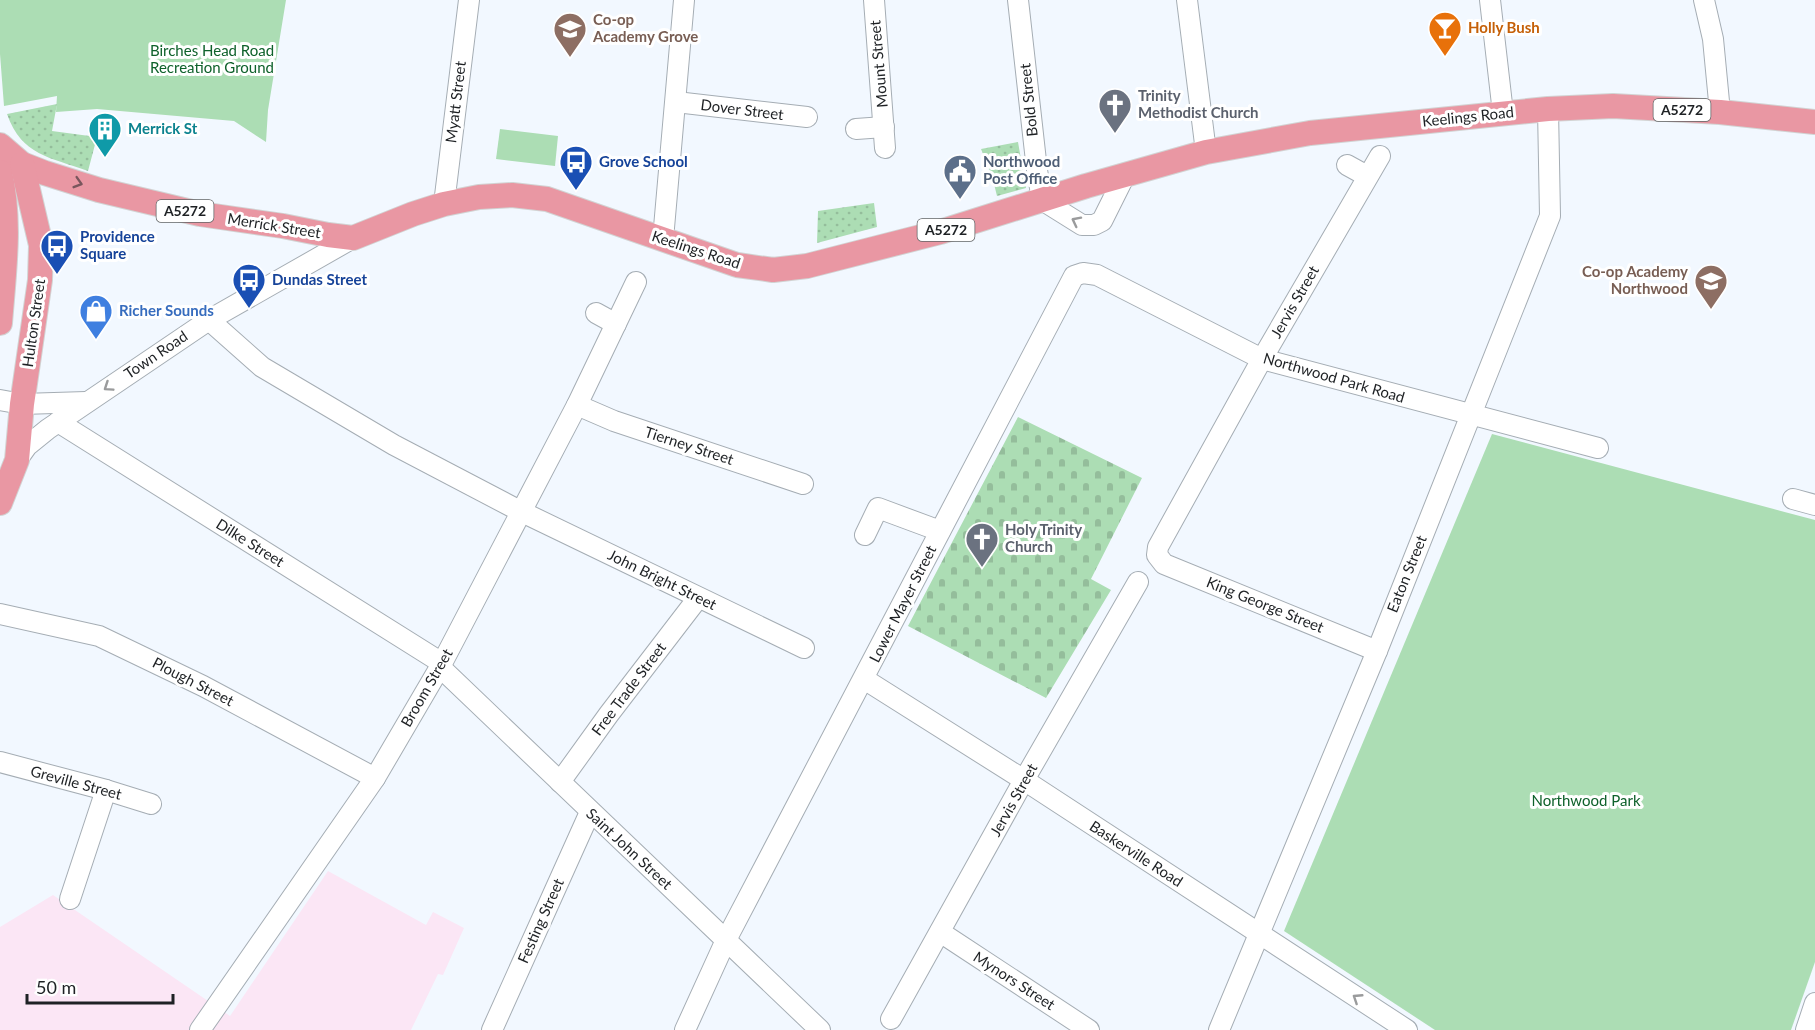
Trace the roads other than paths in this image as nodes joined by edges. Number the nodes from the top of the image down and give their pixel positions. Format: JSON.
{"nodes":[{"id":1,"x":468,"y":0,"type":"edge"},
{"id":2,"x":684,"y":0,"type":"edge"},
{"id":3,"x":874,"y":0,"type":"edge"},
{"id":4,"x":1018,"y":0,"type":"edge"},
{"id":5,"x":1187,"y":0,"type":"edge"},
{"id":6,"x":1490,"y":0,"type":"edge"},
{"id":7,"x":1704,"y":0,"type":"edge"},
{"id":8,"x":676,"y":102,"type":"junction"},
{"id":9,"x":1548,"y":109,"type":"junction"},
{"id":10,"x":1720,"y":112,"type":"junction"},
{"id":11,"x":1503,"y":113,"type":"junction"},
{"id":12,"x":807,"y":117,"type":"dead end"},
{"id":13,"x":1815,"y":122,"type":"edge"},
{"id":14,"x":884,"y":127,"type":"junction"},
{"id":15,"x":856,"y":129,"type":"dead end"},
{"id":16,"x":0,"y":145,"type":"edge"},
{"id":17,"x":885,"y":148,"type":"dead end"},
{"id":18,"x":1206,"y":152,"type":"junction"},
{"id":19,"x":1380,"y":156,"type":"dead end"},
{"id":20,"x":1347,"y":165,"type":"dead end"},
{"id":21,"x":0,"y":172,"type":"edge"},
{"id":22,"x":25,"y":175,"type":"junction"},
{"id":23,"x":1125,"y":175,"type":"junction"},
{"id":24,"x":1367,"y":176,"type":"junction"},
{"id":25,"x":1042,"y":200,"type":"junction"},
{"id":26,"x":444,"y":204,"type":"junction"},
{"id":27,"x":6,"y":218,"type":"junction"},
{"id":28,"x":353,"y":238,"type":"junction"},
{"id":29,"x":663,"y":239,"type":"junction"},
{"id":30,"x":1083,"y":273,"type":"joint"},
{"id":31,"x":636,"y":282,"type":"dead end"},
{"id":32,"x":596,"y":313,"type":"dead end"},
{"id":33,"x":209,"y":320,"type":"junction"},
{"id":34,"x":0,"y":323,"type":"edge"},
{"id":35,"x":616,"y":324,"type":"junction"},
{"id":36,"x":1262,"y":359,"type":"junction"},
{"id":37,"x":11,"y":402,"type":"edge"},
{"id":38,"x":86,"y":402,"type":"junction"},
{"id":39,"x":577,"y":405,"type":"junction"},
{"id":40,"x":1471,"y":415,"type":"junction"},
{"id":41,"x":58,"y":422,"type":"junction"},
{"id":42,"x":1598,"y":448,"type":"dead end"},
{"id":43,"x":17,"y":460,"type":"junction"},
{"id":44,"x":803,"y":484,"type":"dead end"},
{"id":45,"x":1793,"y":499,"type":"dead end"},
{"id":46,"x":0,"y":503,"type":"edge"},
{"id":47,"x":1815,"y":505,"type":"edge"},
{"id":48,"x":520,"y":511,"type":"junction"},
{"id":49,"x":940,"y":531,"type":"junction"},
{"id":50,"x":865,"y":535,"type":"dead end"},
{"id":51,"x":1157,"y":555,"type":"joint"},
{"id":52,"x":1138,"y":582,"type":"dead end"},
{"id":53,"x":698,"y":598,"type":"junction"},
{"id":54,"x":0,"y":614,"type":"edge"},
{"id":55,"x":804,"y":648,"type":"dead end"},
{"id":56,"x":1377,"y":651,"type":"junction"},
{"id":57,"x":441,"y":665,"type":"junction"},
{"id":58,"x":864,"y":679,"type":"junction"},
{"id":59,"x":0,"y":762,"type":"edge"},
{"id":60,"x":375,"y":778,"type":"junction"},
{"id":61,"x":1024,"y":780,"type":"junction"},
{"id":62,"x":560,"y":782,"type":"junction"},
{"id":63,"x":106,"y":789,"type":"junction"},
{"id":64,"x":151,"y":804,"type":"dead end"},
{"id":65,"x":590,"y":812,"type":"junction"},
{"id":66,"x":70,"y":899,"type":"dead end"},
{"id":67,"x":940,"y":932,"type":"junction"},
{"id":68,"x":1258,"y":934,"type":"junction"},
{"id":69,"x":726,"y":940,"type":"junction"},
{"id":70,"x":1815,"y":1002,"type":"edge"},
{"id":71,"x":891,"y":1019,"type":"dead end"},
{"id":72,"x":200,"y":1030,"type":"edge"},
{"id":73,"x":492,"y":1030,"type":"edge"},
{"id":74,"x":685,"y":1030,"type":"edge"},
{"id":75,"x":820,"y":1030,"type":"edge"},
{"id":76,"x":1089,"y":1030,"type":"edge"},
{"id":77,"x":1218,"y":1030,"type":"edge"},
{"id":78,"x":1407,"y":1030,"type":"edge"},
{"id":79,"x":1806,"y":1030,"type":"edge"}],
"edges":[{"from":1,"to":26,"type":"street","name":"Myatt Street"},
{"from":2,"to":8,"type":"street"},
{"from":3,"to":14,"type":"street","name":"Mount Street"},
{"from":4,"to":25,"type":"street","name":"Bold Street"},
{"from":5,"to":18,"type":"street"},
{"from":6,"to":11,"type":"street"},
{"from":7,"to":10,"type":"street"},
{"from":8,"to":12,"type":"street","name":"Dover Street"},
{"from":8,"to":29,"type":"street"},
{"from":9,"to":10,"type":"main road","name":"Keelings Road","number":"A5272"},
{"from":9,"to":11,"type":"main road","name":"Keelings Road","number":"A5272"},
{"from":9,"to":40,"type":"street","name":"Eaton Street"},
{"from":10,"to":13,"type":"main road","name":"Keelings Road","number":"A5272"},
{"from":11,"to":18,"type":"main road","name":"Keelings Road","number":"A5272"},
{"from":14,"to":15,"type":"street","name":"Mount Street"},
{"from":14,"to":17,"type":"street","name":"Mount Street"},
{"from":16,"to":22,"type":"main road","number":"A5272"},
{"from":18,"to":23,"type":"main road","name":"Keelings Road","number":"A5272"},
{"from":19,"to":24,"type":"street","name":"Jervis Street"},
{"from":20,"to":24,"type":"street"},
{"from":21,"to":27,"type":"main road"},
{"from":22,"to":27,"type":"main road"},
{"from":22,"to":28,"type":"main road","name":"Merrick Street","number":"A5272","one_way":true},
{"from":22,"to":37,"type":"main road","name":"Hulton Street"},
{"from":23,"to":25,"type":"main road","name":"Keelings Road","number":"A5272"},
{"from":23,"to":25,"type":"street","one_way":true},
{"from":24,"to":36,"type":"street","name":"Jervis Street"},
{"from":25,"to":29,"type":"main road","name":"Keelings Road","number":"A5272"},
{"from":26,"to":28,"type":"main road","name":"Keelings Road","number":"A5272"},
{"from":26,"to":29,"type":"main road","name":"Keelings Road","number":"A5272"},
{"from":27,"to":34,"type":"main road"},
{"from":28,"to":33,"type":"street","name":"Town Road"},
{"from":30,"to":36,"type":"street","name":"Northwood Park Road"},
{"from":30,"to":49,"type":"street","name":"Lower Mayer Street"},
{"from":31,"to":35,"type":"street","name":"Broom Street"},
{"from":32,"to":35,"type":"street"},
{"from":33,"to":38,"type":"street","name":"Town Road","one_way":true},
{"from":33,"to":48,"type":"street"},
{"from":35,"to":39,"type":"street","name":"Broom Street"},
{"from":36,"to":40,"type":"street","name":"Northwood Park Road"},
{"from":36,"to":51,"type":"street","name":"Jervis Street"},
{"from":37,"to":38,"type":"street"},
{"from":37,"to":43,"type":"main road","name":"Hulton Street"},
{"from":38,"to":41,"type":"street","name":"Town Road"},
{"from":39,"to":44,"type":"street","name":"Tierney Street"},
{"from":39,"to":48,"type":"street","name":"Broom Street"},
{"from":40,"to":42,"type":"street","name":"Northwood Park Road"},
{"from":40,"to":56,"type":"street","name":"Eaton Street"},
{"from":41,"to":43,"type":"street","name":"Town Road"},
{"from":41,"to":57,"type":"street","name":"Dilke Street"},
{"from":43,"to":46,"type":"main road","name":"Town Road"},
{"from":45,"to":47,"type":"street"},
{"from":48,"to":53,"type":"street","name":"John Bright Street"},
{"from":48,"to":57,"type":"street","name":"Broom Street"},
{"from":49,"to":50,"type":"street"},
{"from":49,"to":58,"type":"street","name":"Lower Mayer Street"},
{"from":51,"to":56,"type":"street","name":"King George Street"},
{"from":52,"to":61,"type":"street","name":"Jervis Street"},
{"from":53,"to":55,"type":"street","name":"John Bright Street"},
{"from":53,"to":62,"type":"street","name":"Free Trade Street"},
{"from":54,"to":60,"type":"street","name":"Plough Street"},
{"from":56,"to":68,"type":"street","name":"Eaton Street"},
{"from":57,"to":60,"type":"street","name":"Broom Street"},
{"from":57,"to":62,"type":"street","name":"Saint John Street"},
{"from":58,"to":61,"type":"street","name":"Baskerville Road"},
{"from":58,"to":69,"type":"street","name":"Lower Mayer Street"},
{"from":59,"to":63,"type":"street","name":"Greville Street"},
{"from":60,"to":72,"type":"street","name":"Broom Street"},
{"from":61,"to":67,"type":"street","name":"Jervis Street"},
{"from":61,"to":68,"type":"street","name":"Baskerville Road"},
{"from":62,"to":65,"type":"street","name":"Saint John Street"},
{"from":63,"to":64,"type":"street","name":"Greville Street"},
{"from":63,"to":66,"type":"street"},
{"from":65,"to":69,"type":"street","name":"Saint John Street"},
{"from":65,"to":73,"type":"street","name":"Festing Street"},
{"from":67,"to":71,"type":"street","name":"Jervis Street"},
{"from":67,"to":76,"type":"street","name":"Mynors Street"},
{"from":68,"to":77,"type":"street","name":"Eaton Street"},
{"from":78,"to":68,"type":"street","name":"Baskerville Road","one_way":true},
{"from":69,"to":74,"type":"street","name":"Lower Mayer Street"},
{"from":69,"to":75,"type":"street","name":"Saint John Street"},
{"from":70,"to":79,"type":"street"}]}
